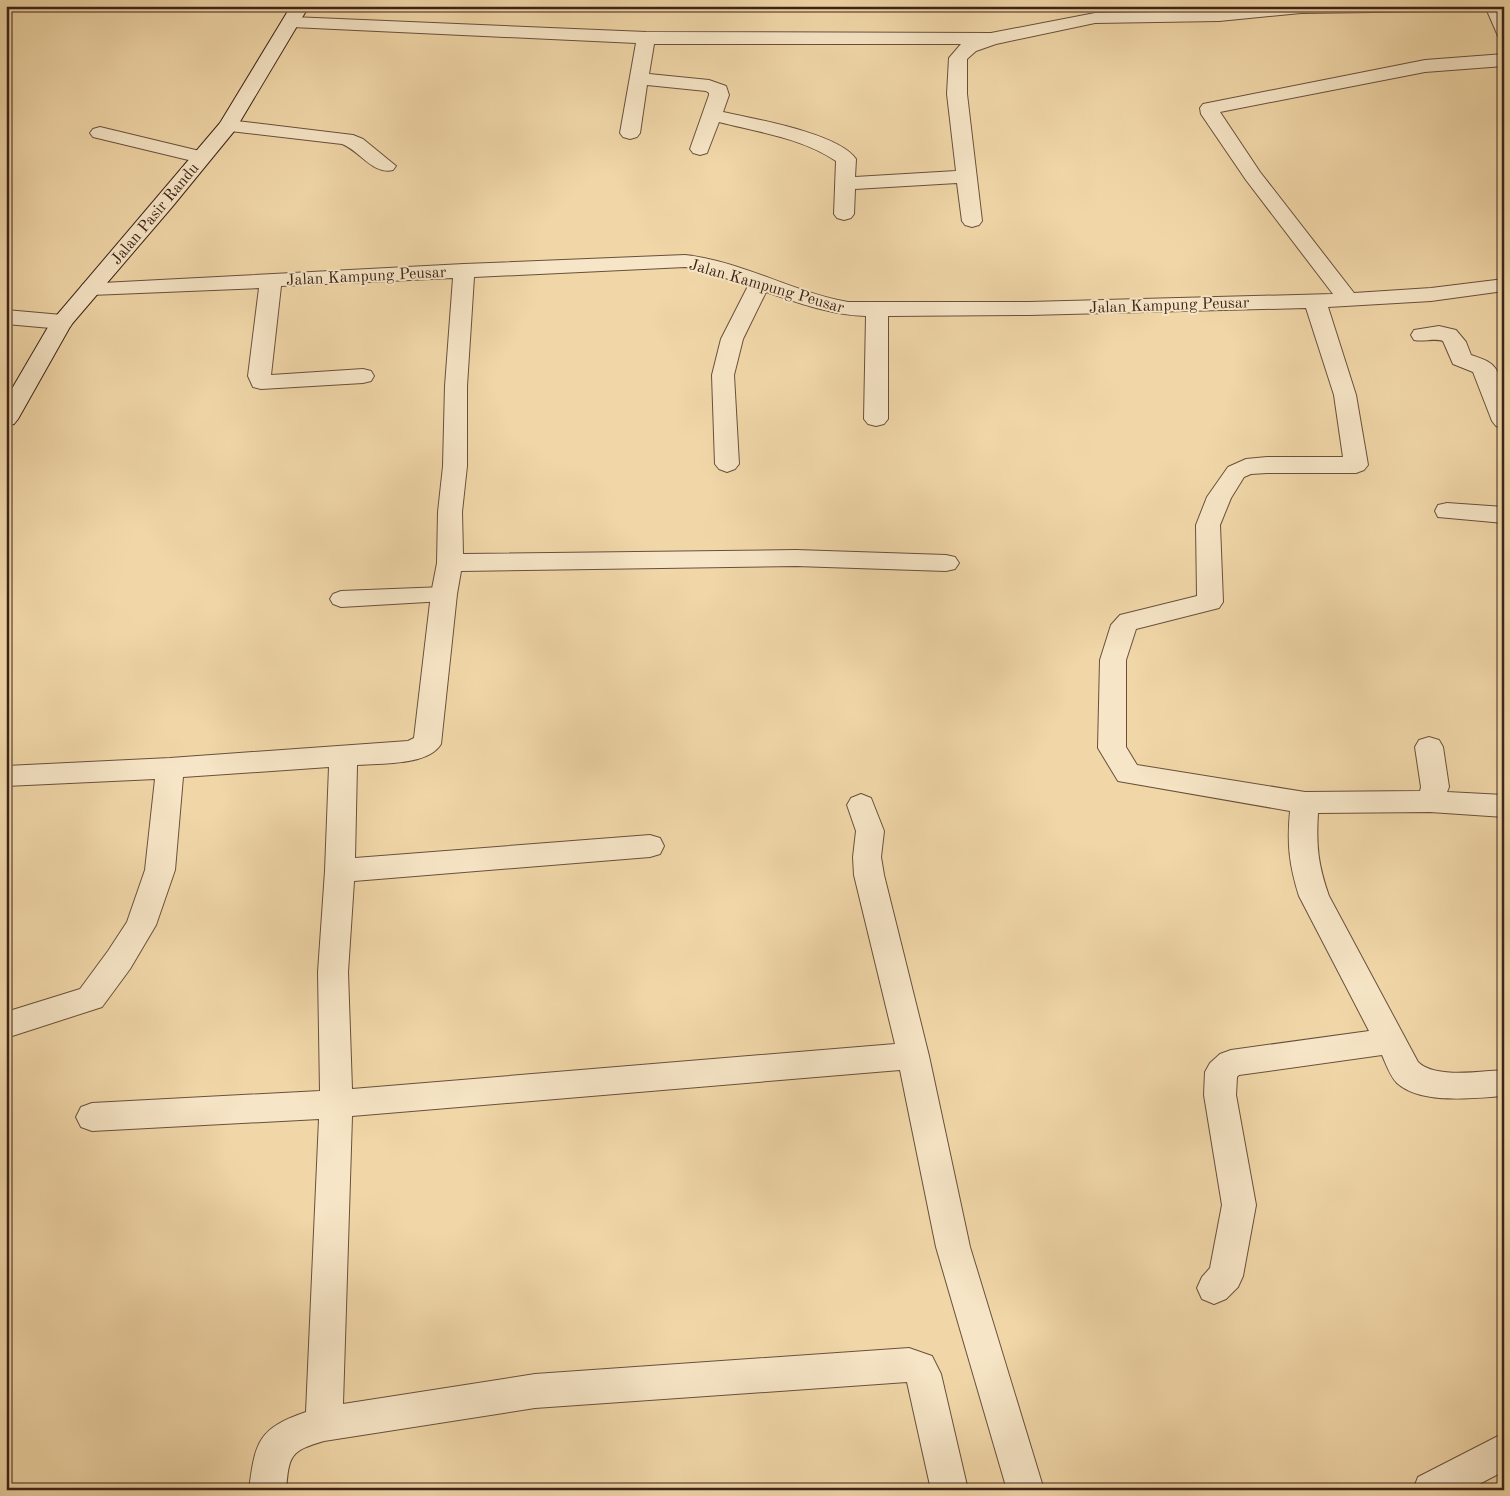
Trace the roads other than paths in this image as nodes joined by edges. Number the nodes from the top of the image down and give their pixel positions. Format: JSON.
{"nodes":[{"id":1,"x":1445,"y":6,"type":"edge"},
{"id":2,"x":1494,"y":6,"type":"edge"},
{"id":3,"x":296,"y":14,"type":"edge"},
{"id":4,"x":1504,"y":32,"type":"edge"},
{"id":5,"x":646,"y":38,"type":"junction"},
{"id":6,"x":991,"y":40,"type":"junction"},
{"id":7,"x":1504,"y":60,"type":"edge"},
{"id":8,"x":640,"y":79,"type":"junction"},
{"id":9,"x":712,"y":115,"type":"junction"},
{"id":10,"x":228,"y":126,"type":"junction"},
{"id":11,"x":100,"y":133,"type":"dead end"},
{"id":12,"x":630,"y":133,"type":"dead end"},
{"id":13,"x":700,"y":149,"type":"dead end"},
{"id":14,"x":201,"y":157,"type":"junction"},
{"id":15,"x":386,"y":166,"type":"dead end"},
{"id":16,"x":967,"y":176,"type":"junction"},
{"id":17,"x":845,"y":184,"type":"junction"},
{"id":18,"x":844,"y":214,"type":"dead end"},
{"id":19,"x":972,"y":221,"type":"dead end"},
{"id":20,"x":464,"y":270,"type":"junction"},
{"id":21,"x":271,"y":280,"type":"junction"},
{"id":22,"x":760,"y":283,"type":"junction"},
{"id":23,"x":1504,"y":285,"type":"edge"},
{"id":24,"x":91,"y":288,"type":"junction"},
{"id":25,"x":1348,"y":299,"type":"junction"},
{"id":26,"x":1315,"y":300,"type":"junction"},
{"id":27,"x":877,"y":310,"type":"junction"},
{"id":28,"x":6,"y":317,"type":"edge"},
{"id":29,"x":62,"y":322,"type":"junction"},
{"id":30,"x":1422,"y":335,"type":"dead end"},
{"id":31,"x":363,"y":376,"type":"dead end"},
{"id":32,"x":6,"y":419,"type":"edge"},
{"id":33,"x":876,"y":419,"type":"dead end"},
{"id":34,"x":1504,"y":421,"type":"edge"},
{"id":35,"x":727,"y":464,"type":"dead end"},
{"id":36,"x":1447,"y":511,"type":"dead end"},
{"id":37,"x":1504,"y":515,"type":"edge"},
{"id":38,"x":450,"y":563,"type":"junction"},
{"id":39,"x":946,"y":563,"type":"dead end"},
{"id":40,"x":444,"y":594,"type":"junction"},
{"id":41,"x":340,"y":599,"type":"dead end"},
{"id":42,"x":1429,"y":747,"type":"dead end"},
{"id":43,"x":343,"y":756,"type":"junction"},
{"id":44,"x":170,"y":768,"type":"junction"},
{"id":45,"x":6,"y":776,"type":"edge"},
{"id":46,"x":1430,"y":802,"type":"junction"},
{"id":47,"x":1305,"y":803,"type":"junction"},
{"id":48,"x":861,"y":805,"type":"dead end"},
{"id":49,"x":1504,"y":806,"type":"edge"},
{"id":50,"x":650,"y":846,"type":"dead end"},
{"id":51,"x":340,"y":871,"type":"junction"},
{"id":52,"x":6,"y":1024,"type":"edge"},
{"id":53,"x":1390,"y":1041,"type":"junction"},
{"id":54,"x":913,"y":1056,"type":"junction"},
{"id":55,"x":1504,"y":1083,"type":"edge"},
{"id":56,"x":336,"y":1104,"type":"junction"},
{"id":57,"x":92,"y":1117,"type":"dead end"},
{"id":58,"x":1214,"y":1288,"type":"dead end"},
{"id":59,"x":324,"y":1424,"type":"junction"},
{"id":60,"x":1503,"y":1453,"type":"edge"},
{"id":61,"x":266,"y":1490,"type":"edge"},
{"id":62,"x":950,"y":1490,"type":"edge"},
{"id":63,"x":1026,"y":1490,"type":"edge"},
{"id":64,"x":1431,"y":1490,"type":"edge"}],
"edges":[{"from":1,"to":6,"type":"street"},
{"from":2,"to":4,"type":"street"},
{"from":3,"to":5,"type":"street"},
{"from":3,"to":10,"type":"street","name":"Jalan Pasir Randu"},
{"from":5,"to":6,"type":"street"},
{"from":5,"to":8,"type":"street"},
{"from":6,"to":16,"type":"street"},
{"from":7,"to":25,"type":"street"},
{"from":8,"to":9,"type":"street"},
{"from":8,"to":12,"type":"street"},
{"from":9,"to":13,"type":"street"},
{"from":9,"to":17,"type":"street"},
{"from":10,"to":14,"type":"street","name":"Jalan Pasir Randu"},
{"from":10,"to":15,"type":"street"},
{"from":11,"to":14,"type":"street"},
{"from":14,"to":24,"type":"street","name":"Jalan Pasir Randu"},
{"from":16,"to":17,"type":"street"},
{"from":16,"to":19,"type":"street"},
{"from":17,"to":18,"type":"street"},
{"from":20,"to":21,"type":"street","name":"Jalan Kampung Peusar"},
{"from":20,"to":22,"type":"street","name":"Jalan Kampung Peusar"},
{"from":20,"to":38,"type":"street"},
{"from":21,"to":24,"type":"street","name":"Jalan Kampung Peusar"},
{"from":21,"to":31,"type":"street"},
{"from":22,"to":27,"type":"street","name":"Jalan Kampung Peusar"},
{"from":22,"to":35,"type":"street"},
{"from":23,"to":25,"type":"street","name":"Jalan Kampung Peusar"},
{"from":24,"to":29,"type":"street","name":"Jalan Pasir Randu"},
{"from":25,"to":26,"type":"street","name":"Jalan Kampung Peusar"},
{"from":26,"to":27,"type":"street","name":"Jalan Kampung Peusar"},
{"from":26,"to":47,"type":"street"},
{"from":27,"to":33,"type":"street"},
{"from":28,"to":29,"type":"street"},
{"from":29,"to":32,"type":"street","name":"Jalan Pasir Randu"},
{"from":30,"to":34,"type":"street"},
{"from":36,"to":37,"type":"street"},
{"from":38,"to":39,"type":"street"},
{"from":38,"to":40,"type":"street"},
{"from":40,"to":41,"type":"lane"},
{"from":40,"to":43,"type":"street"},
{"from":42,"to":46,"type":"street"},
{"from":43,"to":44,"type":"street"},
{"from":43,"to":51,"type":"street"},
{"from":44,"to":45,"type":"street"},
{"from":44,"to":52,"type":"street"},
{"from":46,"to":47,"type":"street"},
{"from":46,"to":49,"type":"street"},
{"from":47,"to":53,"type":"street"},
{"from":48,"to":54,"type":"street"},
{"from":50,"to":51,"type":"street"},
{"from":51,"to":56,"type":"street"},
{"from":53,"to":55,"type":"street"},
{"from":53,"to":58,"type":"street"},
{"from":54,"to":56,"type":"street"},
{"from":54,"to":63,"type":"street"},
{"from":56,"to":57,"type":"street"},
{"from":56,"to":59,"type":"street"},
{"from":59,"to":61,"type":"street"},
{"from":59,"to":62,"type":"street"},
{"from":60,"to":64,"type":"street"}]}
